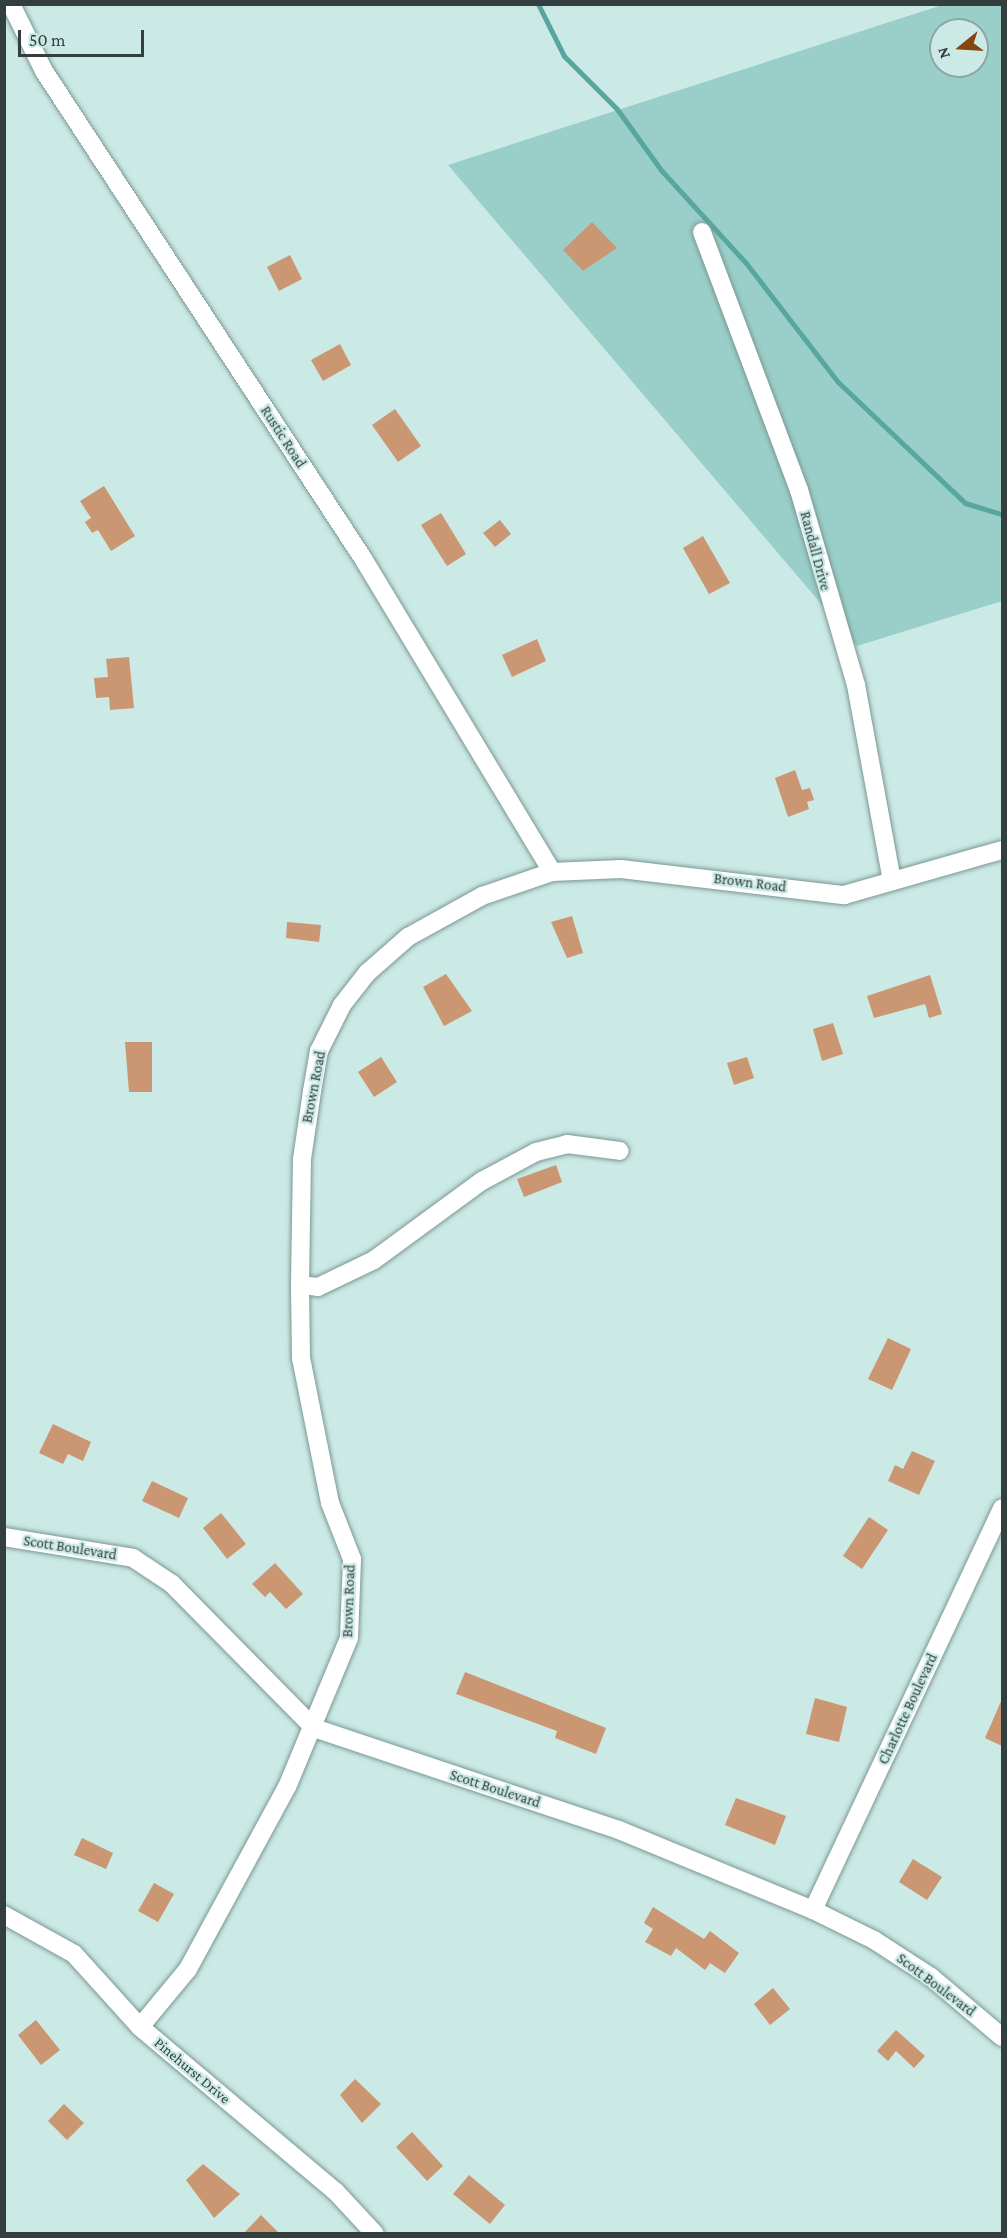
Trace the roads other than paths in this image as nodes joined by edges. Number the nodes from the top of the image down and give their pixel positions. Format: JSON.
{"nodes":[{"id":1,"x":11,"y":4,"type":"edge"},
{"id":2,"x":702,"y":232,"type":"dead end"},
{"id":3,"x":1002,"y":850,"type":"edge"},
{"id":4,"x":552,"y":872,"type":"junction"},
{"id":5,"x":892,"y":881,"type":"junction"},
{"id":6,"x":620,"y":1151,"type":"dead end"},
{"id":7,"x":300,"y":1285,"type":"junction"},
{"id":8,"x":1002,"y":1508,"type":"edge"},
{"id":9,"x":4,"y":1537,"type":"edge"},
{"id":10,"x":314,"y":1728,"type":"junction"},
{"id":11,"x":813,"y":1910,"type":"junction"},
{"id":12,"x":4,"y":1915,"type":"edge"},
{"id":13,"x":140,"y":2027,"type":"junction"},
{"id":14,"x":1002,"y":2037,"type":"edge"},
{"id":15,"x":375,"y":2234,"type":"edge"}],
"edges":[{"from":1,"to":4,"type":"street","name":"Rustic Road"},
{"from":2,"to":5,"type":"street","name":"Randall Drive"},
{"from":3,"to":5,"type":"street","name":"Brown Road"},
{"from":4,"to":5,"type":"street","name":"Brown Road"},
{"from":4,"to":7,"type":"street","name":"Brown Road"},
{"from":6,"to":7,"type":"street"},
{"from":7,"to":10,"type":"street","name":"Brown Road"},
{"from":8,"to":11,"type":"street","name":"Charlotte Boulevard"},
{"from":9,"to":10,"type":"street","name":"Scott Boulevard"},
{"from":10,"to":11,"type":"street","name":"Scott Boulevard"},
{"from":10,"to":13,"type":"street","name":"Brown Road"},
{"from":11,"to":14,"type":"street","name":"Scott Boulevard"},
{"from":12,"to":13,"type":"street","name":"Pinehurst Drive"},
{"from":13,"to":15,"type":"street","name":"Pinehurst Drive"}]}
